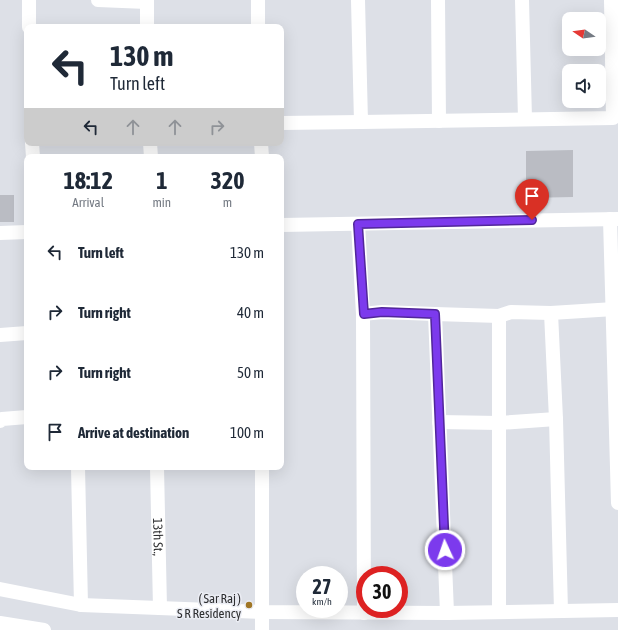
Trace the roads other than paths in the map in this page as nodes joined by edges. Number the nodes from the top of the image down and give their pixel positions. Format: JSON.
{"nodes":[{"id":1,"x":29,"y":0,"type":"edge"},
{"id":2,"x":98,"y":0,"type":"edge"},
{"id":3,"x":258,"y":0,"type":"edge"},
{"id":4,"x":358,"y":0,"type":"edge"},
{"id":5,"x":438,"y":0,"type":"edge"},
{"id":6,"x":522,"y":0,"type":"edge"},
{"id":7,"x":612,"y":0,"type":"edge"},
{"id":8,"x":147,"y":1,"type":"edge"},
{"id":9,"x":29,"y":24,"type":"edge"},
{"id":10,"x":148,"y":24,"type":"edge"},
{"id":11,"x":258,"y":24,"type":"edge"},
{"id":12,"x":616,"y":118,"type":"edge"},
{"id":13,"x":525,"y":119,"type":"junction"},
{"id":14,"x":439,"y":121,"type":"junction"},
{"id":15,"x":361,"y":122,"type":"junction"},
{"id":16,"x":284,"y":123,"type":"edge"},
{"id":17,"x":614,"y":219,"type":"edge"},
{"id":18,"x":358,"y":224,"type":"junction"},
{"id":19,"x":284,"y":225,"type":"edge"},
{"id":20,"x":24,"y":232,"type":"edge"},
{"id":21,"x":0,"y":233,"type":"edge"},
{"id":22,"x":614,"y":309,"type":"junction"},
{"id":23,"x":551,"y":313,"type":"junction"},
{"id":24,"x":364,"y":314,"type":"junction"},
{"id":25,"x":435,"y":314,"type":"junction"},
{"id":26,"x":499,"y":316,"type":"junction"},
{"id":27,"x":24,"y":333,"type":"edge"},
{"id":28,"x":0,"y":335,"type":"edge"},
{"id":29,"x":24,"y":417,"type":"edge"},
{"id":30,"x":556,"y":419,"type":"junction"},
{"id":31,"x":0,"y":421,"type":"edge"},
{"id":32,"x":439,"y":422,"type":"junction"},
{"id":33,"x":499,"y":423,"type":"junction"},
{"id":34,"x":78,"y":470,"type":"edge"},
{"id":35,"x":157,"y":470,"type":"edge"},
{"id":36,"x":262,"y":470,"type":"edge"},
{"id":37,"x":618,"y":503,"type":"edge"},
{"id":38,"x":364,"y":566,"type":"edge"},
{"id":39,"x":0,"y":589,"type":"edge"},
{"id":40,"x":81,"y":605,"type":"junction"},
{"id":41,"x":160,"y":608,"type":"junction"},
{"id":42,"x":618,"y":610,"type":"edge"},
{"id":43,"x":561,"y":611,"type":"junction"},
{"id":44,"x":261,"y":612,"type":"junction"},
{"id":45,"x":499,"y":612,"type":"junction"},
{"id":46,"x":356,"y":613,"type":"edge"},
{"id":47,"x":408,"y":614,"type":"edge"},
{"id":48,"x":447,"y":614,"type":"junction"},
{"id":49,"x":0,"y":623,"type":"edge"},
{"id":50,"x":44,"y":630,"type":"edge"},
{"id":51,"x":262,"y":630,"type":"edge"}],
"edges":[{"from":1,"to":9,"type":"street"},
{"from":2,"to":8,"type":"street"},
{"from":3,"to":11,"type":"street"},
{"from":4,"to":15,"type":"street"},
{"from":5,"to":14,"type":"street"},
{"from":6,"to":13,"type":"street"},
{"from":7,"to":12,"type":"street"},
{"from":8,"to":10,"type":"street"},
{"from":12,"to":13,"type":"street"},
{"from":13,"to":14,"type":"street"},
{"from":14,"to":15,"type":"street"},
{"from":15,"to":16,"type":"street"},
{"from":17,"to":18,"type":"street"},
{"from":17,"to":22,"type":"street"},
{"from":18,"to":19,"type":"street"},
{"from":18,"to":24,"type":"street"},
{"from":20,"to":21,"type":"street"},
{"from":22,"to":23,"type":"street"},
{"from":22,"to":37,"type":"street"},
{"from":23,"to":26,"type":"street"},
{"from":23,"to":30,"type":"street"},
{"from":24,"to":25,"type":"street"},
{"from":24,"to":38,"type":"street"},
{"from":25,"to":26,"type":"street"},
{"from":25,"to":32,"type":"street"},
{"from":26,"to":33,"type":"street"},
{"from":27,"to":28,"type":"street"},
{"from":29,"to":31,"type":"street"},
{"from":30,"to":33,"type":"street"},
{"from":30,"to":43,"type":"street"},
{"from":32,"to":33,"type":"street"},
{"from":32,"to":48,"type":"street"},
{"from":33,"to":45,"type":"street"},
{"from":34,"to":40,"type":"street"},
{"from":35,"to":41,"type":"street","name":"13th St.,"},
{"from":36,"to":44,"type":"street"},
{"from":39,"to":40,"type":"street"},
{"from":40,"to":41,"type":"street"},
{"from":41,"to":44,"type":"street"},
{"from":42,"to":43,"type":"street"},
{"from":43,"to":45,"type":"street"},
{"from":44,"to":46,"type":"street"},
{"from":44,"to":51,"type":"street"},
{"from":45,"to":48,"type":"street"},
{"from":47,"to":48,"type":"street"},
{"from":49,"to":50,"type":"street"}]}
